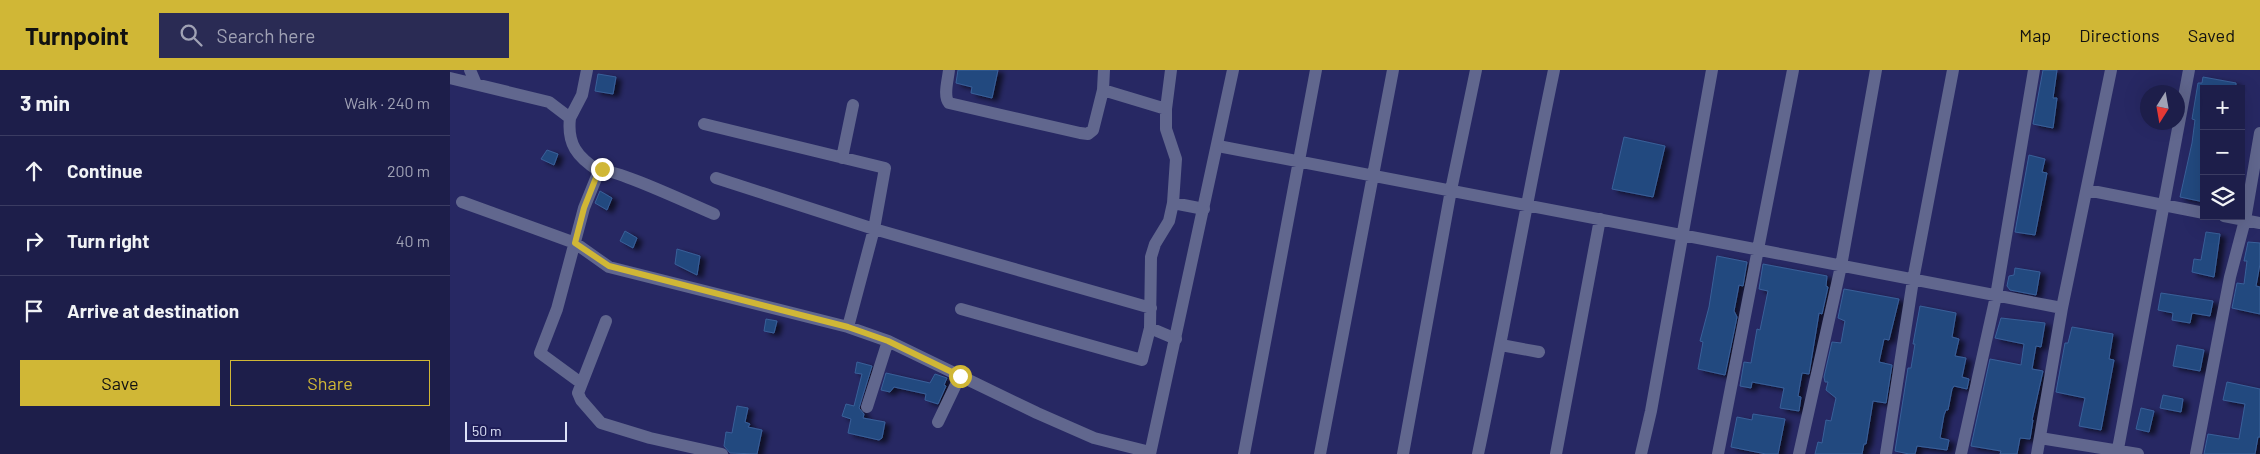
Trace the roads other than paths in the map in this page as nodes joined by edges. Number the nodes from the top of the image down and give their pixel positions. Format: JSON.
{"nodes":[{"id":1,"x":470,"y":70,"type":"edge"},
{"id":2,"x":588,"y":70,"type":"edge"},
{"id":3,"x":949,"y":70,"type":"edge"},
{"id":4,"x":1104,"y":70,"type":"edge"},
{"id":5,"x":1171,"y":70,"type":"edge"},
{"id":6,"x":1233,"y":70,"type":"edge"},
{"id":7,"x":1316,"y":70,"type":"edge"},
{"id":8,"x":1393,"y":70,"type":"edge"},
{"id":9,"x":1476,"y":70,"type":"edge"},
{"id":10,"x":1554,"y":70,"type":"edge"},
{"id":11,"x":1712,"y":70,"type":"edge"},
{"id":12,"x":1794,"y":70,"type":"edge"},
{"id":13,"x":1876,"y":70,"type":"edge"},
{"id":14,"x":1953,"y":70,"type":"edge"},
{"id":15,"x":2034,"y":70,"type":"edge"},
{"id":16,"x":2111,"y":70,"type":"edge"},
{"id":17,"x":2189,"y":70,"type":"edge"},
{"id":18,"x":456,"y":75,"type":"edge"},
{"id":19,"x":476,"y":84,"type":"junction"},
{"id":20,"x":1103,"y":90,"type":"junction"},
{"id":21,"x":853,"y":105,"type":"dead end"},
{"id":22,"x":1166,"y":109,"type":"junction"},
{"id":23,"x":570,"y":118,"type":"junction"},
{"id":24,"x":704,"y":124,"type":"dead end"},
{"id":25,"x":2260,"y":133,"type":"edge"},
{"id":26,"x":1218,"y":146,"type":"junction"},
{"id":27,"x":842,"y":158,"type":"junction"},
{"id":28,"x":1298,"y":161,"type":"junction"},
{"id":29,"x":599,"y":170,"type":"junction"},
{"id":30,"x":1372,"y":175,"type":"junction"},
{"id":31,"x":716,"y":178,"type":"dead end"},
{"id":32,"x":1452,"y":190,"type":"junction"},
{"id":33,"x":2087,"y":190,"type":"junction"},
{"id":34,"x":462,"y":202,"type":"dead end"},
{"id":35,"x":1173,"y":203,"type":"junction"},
{"id":36,"x":1526,"y":205,"type":"junction"},
{"id":37,"x":2164,"y":206,"type":"junction"},
{"id":38,"x":1204,"y":209,"type":"junction"},
{"id":39,"x":2200,"y":212,"type":"edge"},
{"id":40,"x":714,"y":214,"type":"dead end"},
{"id":41,"x":1600,"y":219,"type":"junction"},
{"id":42,"x":2245,"y":220,"type":"junction"},
{"id":43,"x":2260,"y":223,"type":"edge"},
{"id":44,"x":874,"y":229,"type":"junction"},
{"id":45,"x":1682,"y":235,"type":"junction"},
{"id":46,"x":575,"y":243,"type":"junction"},
{"id":47,"x":1758,"y":250,"type":"junction"},
{"id":48,"x":1841,"y":266,"type":"junction"},
{"id":49,"x":1913,"y":280,"type":"junction"},
{"id":50,"x":1996,"y":296,"type":"junction"},
{"id":51,"x":1151,"y":308,"type":"junction"},
{"id":52,"x":2062,"y":308,"type":"junction"},
{"id":53,"x":961,"y":309,"type":"dead end"},
{"id":54,"x":606,"y":321,"type":"dead end"},
{"id":55,"x":848,"y":327,"type":"junction"},
{"id":56,"x":1150,"y":328,"type":"junction"},
{"id":57,"x":1176,"y":339,"type":"junction"},
{"id":58,"x":888,"y":341,"type":"junction"},
{"id":59,"x":1501,"y":345,"type":"junction"},
{"id":60,"x":1539,"y":352,"type":"dead end"},
{"id":61,"x":960,"y":376,"type":"junction"},
{"id":62,"x":581,"y":383,"type":"junction"},
{"id":63,"x":867,"y":407,"type":"dead end"},
{"id":64,"x":938,"y":422,"type":"dead end"},
{"id":65,"x":2040,"y":438,"type":"junction"},
{"id":66,"x":2118,"y":452,"type":"edge"},
{"id":67,"x":1150,"y":453,"type":"edge"},
{"id":68,"x":722,"y":454,"type":"edge"},
{"id":69,"x":1244,"y":454,"type":"edge"},
{"id":70,"x":1320,"y":454,"type":"edge"},
{"id":71,"x":1403,"y":454,"type":"edge"},
{"id":72,"x":1478,"y":454,"type":"edge"},
{"id":73,"x":1556,"y":454,"type":"edge"},
{"id":74,"x":1641,"y":454,"type":"edge"},
{"id":75,"x":1718,"y":454,"type":"edge"},
{"id":76,"x":1799,"y":454,"type":"edge"},
{"id":77,"x":1886,"y":454,"type":"edge"},
{"id":78,"x":1960,"y":454,"type":"edge"},
{"id":79,"x":2037,"y":454,"type":"edge"},
{"id":80,"x":2138,"y":454,"type":"edge"},
{"id":81,"x":2196,"y":454,"type":"edge"}],
"edges":[{"from":1,"to":19,"type":"street"},
{"from":2,"to":23,"type":"street"},
{"from":3,"to":20,"type":"street"},
{"from":4,"to":20,"type":"street"},
{"from":5,"to":22,"type":"street"},
{"from":6,"to":26,"type":"street"},
{"from":7,"to":28,"type":"street"},
{"from":8,"to":30,"type":"street"},
{"from":9,"to":32,"type":"street"},
{"from":10,"to":36,"type":"street"},
{"from":11,"to":45,"type":"street"},
{"from":12,"to":47,"type":"street"},
{"from":13,"to":48,"type":"street"},
{"from":14,"to":49,"type":"street"},
{"from":15,"to":50,"type":"street"},
{"from":16,"to":33,"type":"street"},
{"from":17,"to":37,"type":"street"},
{"from":18,"to":19,"type":"street"},
{"from":19,"to":23,"type":"street"},
{"from":20,"to":22,"type":"street"},
{"from":21,"to":27,"type":"street"},
{"from":22,"to":35,"type":"street"},
{"from":23,"to":29,"type":"street"},
{"from":24,"to":27,"type":"street"},
{"from":25,"to":42,"type":"street"},
{"from":26,"to":28,"type":"street"},
{"from":26,"to":38,"type":"street"},
{"from":27,"to":44,"type":"street"},
{"from":28,"to":30,"type":"street"},
{"from":28,"to":69,"type":"street"},
{"from":29,"to":40,"type":"street"},
{"from":29,"to":46,"type":"street"},
{"from":30,"to":32,"type":"street"},
{"from":30,"to":70,"type":"street"},
{"from":31,"to":44,"type":"street"},
{"from":32,"to":36,"type":"street"},
{"from":32,"to":71,"type":"street"},
{"from":33,"to":37,"type":"street"},
{"from":33,"to":52,"type":"street"},
{"from":34,"to":46,"type":"street"},
{"from":35,"to":38,"type":"street"},
{"from":35,"to":51,"type":"street"},
{"from":36,"to":41,"type":"street"},
{"from":36,"to":59,"type":"street"},
{"from":37,"to":39,"type":"street"},
{"from":37,"to":66,"type":"street"},
{"from":38,"to":57,"type":"street"},
{"from":41,"to":45,"type":"street"},
{"from":41,"to":73,"type":"street"},
{"from":42,"to":43,"type":"street"},
{"from":42,"to":81,"type":"street"},
{"from":44,"to":51,"type":"street"},
{"from":44,"to":55,"type":"street"},
{"from":45,"to":47,"type":"street"},
{"from":45,"to":74,"type":"street"},
{"from":46,"to":55,"type":"street"},
{"from":46,"to":62,"type":"street"},
{"from":47,"to":48,"type":"street"},
{"from":47,"to":75,"type":"street"},
{"from":48,"to":49,"type":"street"},
{"from":48,"to":76,"type":"street"},
{"from":49,"to":50,"type":"street"},
{"from":49,"to":77,"type":"street"},
{"from":50,"to":52,"type":"street"},
{"from":50,"to":78,"type":"street"},
{"from":51,"to":56,"type":"street"},
{"from":52,"to":65,"type":"street"},
{"from":53,"to":56,"type":"street"},
{"from":54,"to":62,"type":"street"},
{"from":55,"to":58,"type":"street"},
{"from":56,"to":57,"type":"street"},
{"from":57,"to":67,"type":"street"},
{"from":58,"to":61,"type":"street"},
{"from":58,"to":63,"type":"street"},
{"from":59,"to":60,"type":"street"},
{"from":59,"to":72,"type":"street"},
{"from":61,"to":64,"type":"street"},
{"from":61,"to":67,"type":"street"},
{"from":62,"to":68,"type":"street"},
{"from":65,"to":66,"type":"street"},
{"from":65,"to":79,"type":"street"},
{"from":66,"to":80,"type":"street"}]}
